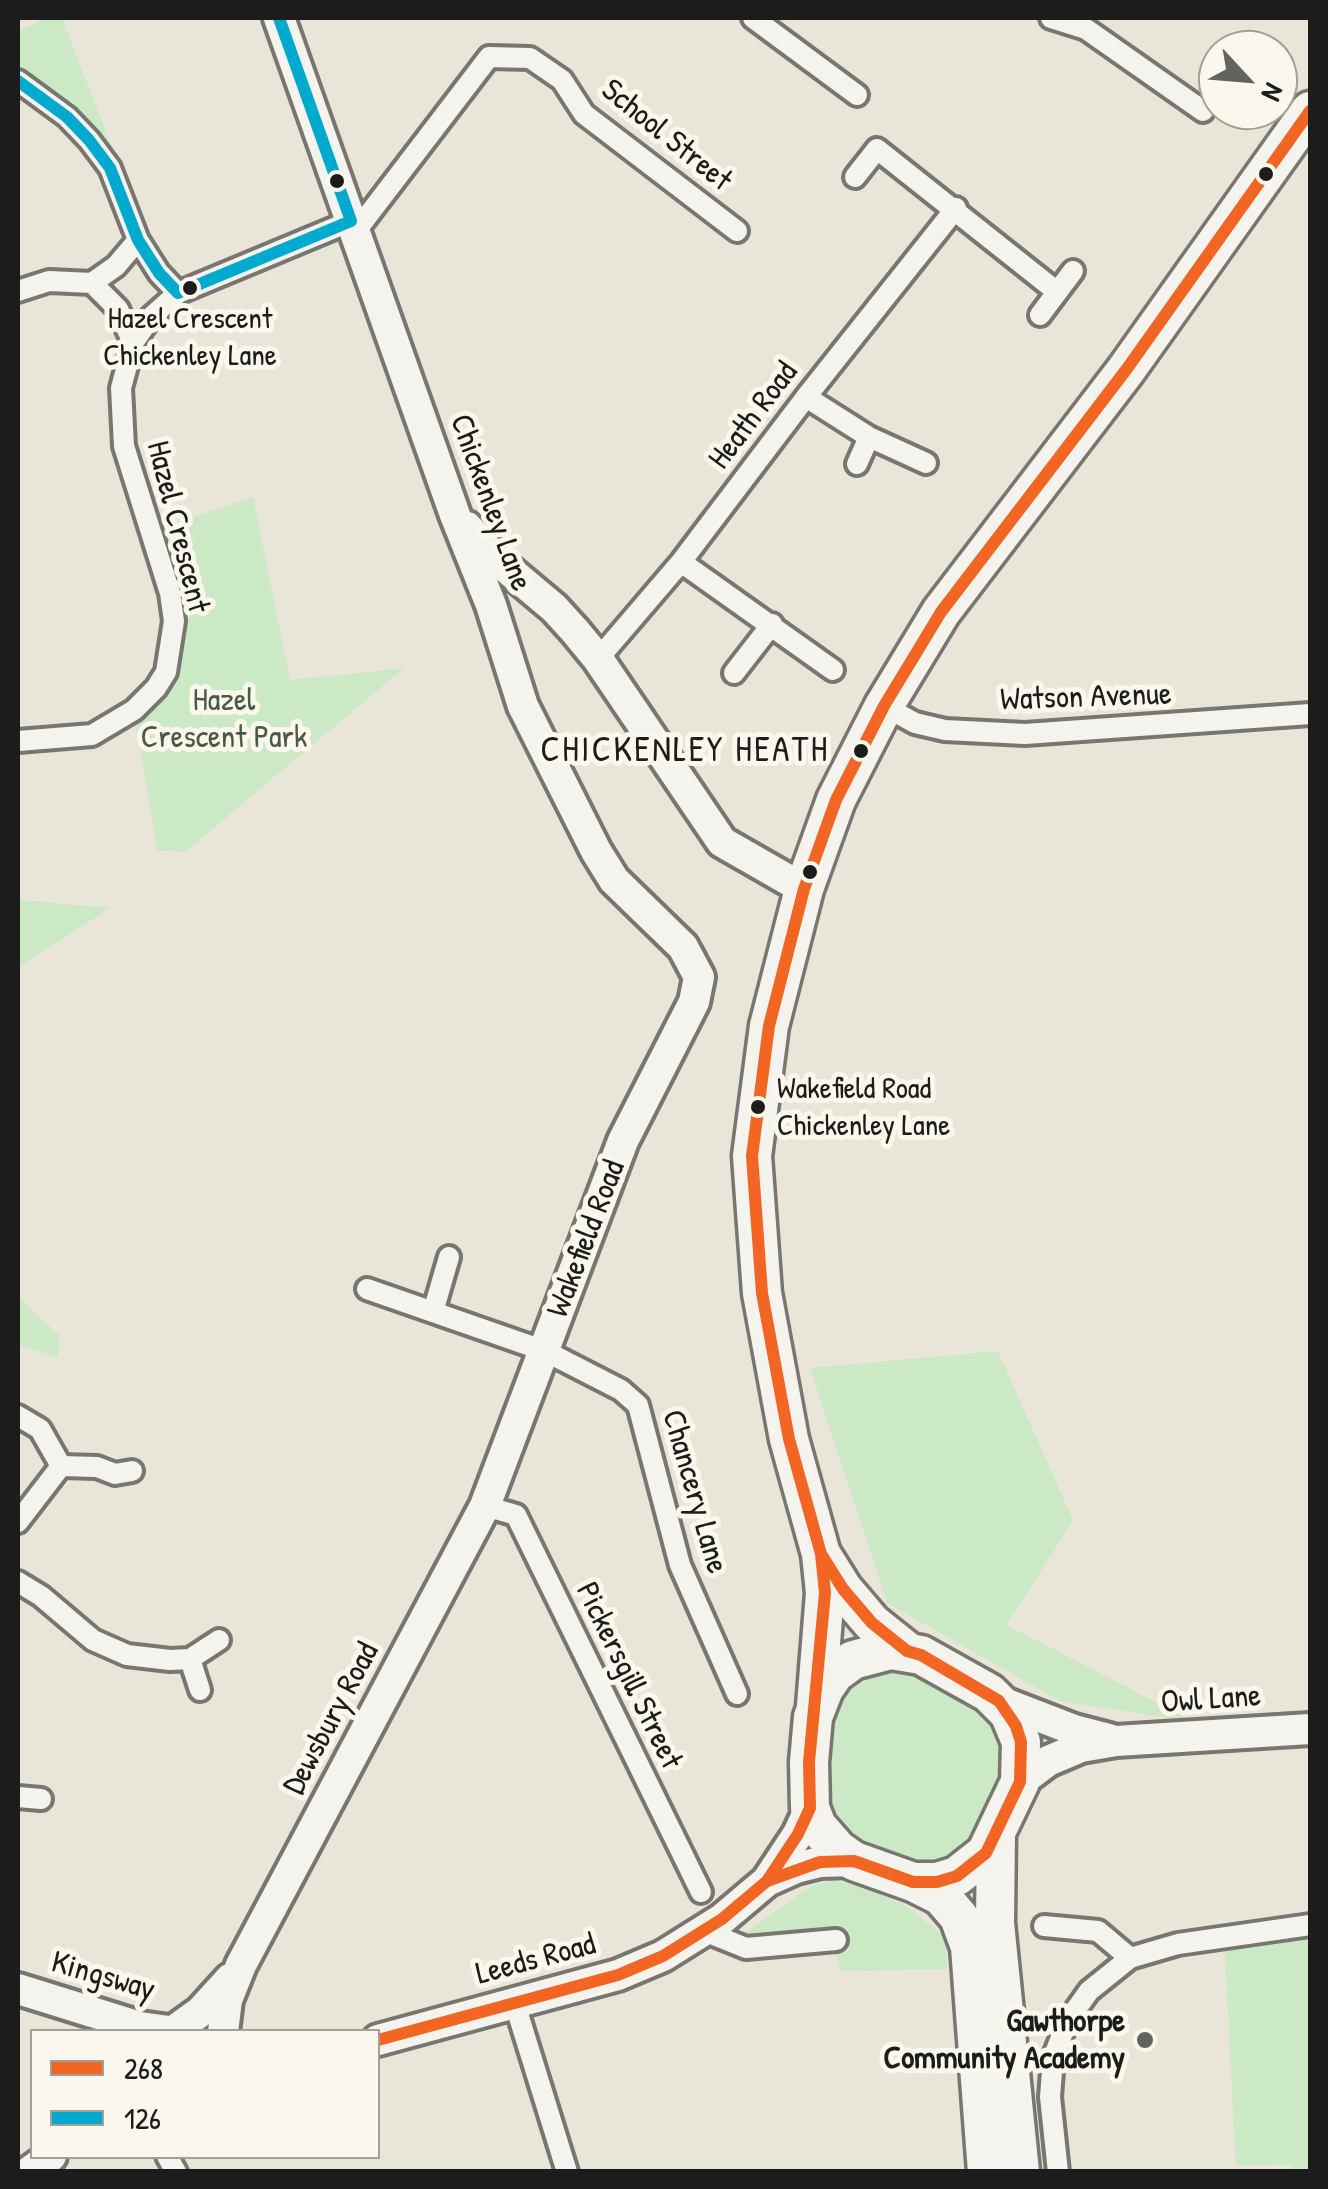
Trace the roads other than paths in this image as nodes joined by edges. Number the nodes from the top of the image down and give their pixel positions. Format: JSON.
{"nodes":[{"id":1,"x":278,"y":18,"type":"edge"},
{"id":2,"x":752,"y":18,"type":"edge"},
{"id":3,"x":1051,"y":18,"type":"edge"},
{"id":4,"x":18,"y":81,"type":"edge"},
{"id":5,"x":857,"y":95,"type":"dead end"},
{"id":6,"x":1198,"y":107,"type":"edge"},
{"id":7,"x":1310,"y":110,"type":"edge"},
{"id":8,"x":855,"y":177,"type":"dead end"},
{"id":9,"x":956,"y":208,"type":"junction"},
{"id":10,"x":354,"y":226,"type":"junction"},
{"id":11,"x":736,"y":232,"type":"dead end"},
{"id":12,"x":138,"y":240,"type":"junction"},
{"id":13,"x":1073,"y":271,"type":"dead end"},
{"id":14,"x":92,"y":282,"type":"junction"},
{"id":15,"x":18,"y":290,"type":"edge"},
{"id":16,"x":1056,"y":291,"type":"junction"},
{"id":17,"x":178,"y":292,"type":"junction"},
{"id":18,"x":1040,"y":314,"type":"dead end"},
{"id":19,"x":133,"y":343,"type":"junction"},
{"id":20,"x":806,"y":396,"type":"junction"},
{"id":21,"x":870,"y":437,"type":"junction"},
{"id":22,"x":926,"y":462,"type":"dead end"},
{"id":23,"x":857,"y":464,"type":"dead end"},
{"id":24,"x":455,"y":515,"type":"junction"},
{"id":25,"x":681,"y":562,"type":"junction"},
{"id":26,"x":530,"y":589,"type":"junction"},
{"id":27,"x":491,"y":605,"type":"junction"},
{"id":28,"x":772,"y":624,"type":"junction"},
{"id":29,"x":598,"y":659,"type":"junction"},
{"id":30,"x":833,"y":670,"type":"dead end"},
{"id":31,"x":734,"y":673,"type":"dead end"},
{"id":32,"x":1294,"y":692,"type":"dead end"},
{"id":33,"x":884,"y":706,"type":"junction"},
{"id":34,"x":1303,"y":715,"type":"edge"},
{"id":35,"x":18,"y":741,"type":"edge"},
{"id":36,"x":804,"y":889,"type":"junction"},
{"id":37,"x":698,"y":977,"type":"joint"},
{"id":38,"x":449,"y":1257,"type":"dead end"},
{"id":39,"x":367,"y":1289,"type":"dead end"},
{"id":40,"x":433,"y":1312,"type":"junction"},
{"id":41,"x":544,"y":1351,"type":"junction"},
{"id":42,"x":18,"y":1416,"type":"edge"},
{"id":43,"x":61,"y":1466,"type":"junction"},
{"id":44,"x":132,"y":1471,"type":"dead end"},
{"id":45,"x":485,"y":1506,"type":"junction"},
{"id":46,"x":18,"y":1522,"type":"edge"},
{"id":47,"x":821,"y":1554,"type":"junction"},
{"id":48,"x":18,"y":1582,"type":"edge"},
{"id":49,"x":219,"y":1640,"type":"dead end"},
{"id":50,"x":908,"y":1651,"type":"junction"},
{"id":51,"x":190,"y":1659,"type":"junction"},
{"id":52,"x":200,"y":1690,"type":"dead end"},
{"id":53,"x":737,"y":1694,"type":"dead end"},
{"id":54,"x":999,"y":1701,"type":"junction"},
{"id":55,"x":816,"y":1706,"type":"junction"},
{"id":56,"x":1310,"y":1728,"type":"edge"},
{"id":57,"x":1116,"y":1741,"type":"junction"},
{"id":58,"x":1020,"y":1782,"type":"junction"},
{"id":59,"x":18,"y":1797,"type":"edge"},
{"id":60,"x":42,"y":1799,"type":"dead end"},
{"id":61,"x":810,"y":1808,"type":"junction"},
{"id":62,"x":996,"y":1833,"type":"junction"},
{"id":63,"x":854,"y":1861,"type":"junction"},
{"id":64,"x":767,"y":1881,"type":"junction"},
{"id":65,"x":913,"y":1882,"type":"junction"},
{"id":66,"x":701,"y":1892,"type":"dead end"},
{"id":67,"x":1310,"y":1925,"type":"edge"},
{"id":68,"x":1044,"y":1926,"type":"dead end"},
{"id":69,"x":704,"y":1931,"type":"junction"},
{"id":70,"x":836,"y":1940,"type":"dead end"},
{"id":71,"x":1130,"y":1958,"type":"junction"},
{"id":72,"x":241,"y":1964,"type":"junction"},
{"id":73,"x":18,"y":1988,"type":"edge"},
{"id":74,"x":514,"y":2001,"type":"junction"},
{"id":75,"x":18,"y":2006,"type":"edge"},
{"id":76,"x":76,"y":2029,"type":"edge"},
{"id":77,"x":156,"y":2029,"type":"edge"},
{"id":78,"x":174,"y":2029,"type":"edge"},
{"id":79,"x":223,"y":2029,"type":"edge"},
{"id":80,"x":380,"y":2039,"type":"edge"},
{"id":81,"x":567,"y":2172,"type":"edge"},
{"id":82,"x":988,"y":2172,"type":"edge"},
{"id":83,"x":1020,"y":2172,"type":"edge"},
{"id":84,"x":1058,"y":2172,"type":"edge"}],
"edges":[{"from":1,"to":10,"type":"street","name":"Chickenley Lane"},
{"from":2,"to":5,"type":"street"},
{"from":3,"to":6,"type":"street"},
{"from":4,"to":12,"type":"street"},
{"from":7,"to":33,"type":"highway"},
{"from":8,"to":9,"type":"street"},
{"from":9,"to":16,"type":"street"},
{"from":9,"to":20,"type":"street","name":"Heath Road"},
{"from":10,"to":11,"type":"street","name":"School Street"},
{"from":10,"to":17,"type":"street","name":"Hazel Crescent"},
{"from":10,"to":24,"type":"street","name":"Chickenley Lane"},
{"from":12,"to":14,"type":"street"},
{"from":12,"to":17,"type":"street"},
{"from":13,"to":16,"type":"street"},
{"from":14,"to":15,"type":"street"},
{"from":14,"to":19,"type":"street"},
{"from":16,"to":18,"type":"street"},
{"from":17,"to":19,"type":"street","name":"Hazel Crescent"},
{"from":19,"to":35,"type":"street","name":"Hazel Crescent"},
{"from":20,"to":21,"type":"street"},
{"from":20,"to":25,"type":"street","name":"Heath Road"},
{"from":21,"to":22,"type":"street"},
{"from":21,"to":23,"type":"street"},
{"from":24,"to":26,"type":"street"},
{"from":24,"to":27,"type":"street","name":"Chickenley Lane"},
{"from":25,"to":28,"type":"street"},
{"from":25,"to":29,"type":"street","name":"Heath Road"},
{"from":26,"to":27,"type":"street"},
{"from":26,"to":29,"type":"street"},
{"from":27,"to":37,"type":"street","name":"Chickenley Lane"},
{"from":28,"to":30,"type":"street"},
{"from":28,"to":31,"type":"street"},
{"from":29,"to":36,"type":"street"},
{"from":32,"to":34,"type":"street","name":"Watson Avenue"},
{"from":33,"to":34,"type":"street","name":"Watson Avenue"},
{"from":33,"to":36,"type":"highway"},
{"from":36,"to":47,"type":"highway"},
{"from":37,"to":41,"type":"street","name":"Wakefield Road"},
{"from":38,"to":40,"type":"street"},
{"from":39,"to":40,"type":"street","name":"Chancery Lane"},
{"from":40,"to":41,"type":"street","name":"Chancery Lane"},
{"from":41,"to":45,"type":"street","name":"Wakefield Road"},
{"from":41,"to":53,"type":"street","name":"Chancery Lane"},
{"from":42,"to":43,"type":"street"},
{"from":43,"to":44,"type":"street"},
{"from":43,"to":46,"type":"street"},
{"from":45,"to":66,"type":"street","name":"Pickersgill Street"},
{"from":45,"to":72,"type":"street","name":"Dewsbury Road"},
{"from":47,"to":50,"type":"highway"},
{"from":47,"to":55,"type":"highway"},
{"from":48,"to":51,"type":"street"},
{"from":49,"to":51,"type":"street"},
{"from":50,"to":54,"type":"highway"},
{"from":50,"to":55,"type":"highway"},
{"from":51,"to":52,"type":"street"},
{"from":54,"to":57,"type":"street","name":"Owl Lane"},
{"from":54,"to":58,"type":"highway"},
{"from":55,"to":61,"type":"highway"},
{"from":56,"to":57,"type":"street","name":"Owl Lane"},
{"from":57,"to":58,"type":"street","name":"Owl Lane"},
{"from":58,"to":62,"type":"highway"},
{"from":59,"to":60,"type":"street"},
{"from":61,"to":63,"type":"highway"},
{"from":61,"to":64,"type":"street","name":"Leeds Road"},
{"from":62,"to":65,"type":"highway"},
{"from":62,"to":83,"type":"highway"},
{"from":63,"to":64,"type":"street","name":"Leeds Road"},
{"from":63,"to":65,"type":"highway"},
{"from":64,"to":69,"type":"street","name":"Leeds Road"},
{"from":65,"to":82,"type":"highway"},
{"from":67,"to":71,"type":"street"},
{"from":68,"to":71,"type":"street"},
{"from":69,"to":70,"type":"street"},
{"from":69,"to":74,"type":"street","name":"Leeds Road"},
{"from":71,"to":84,"type":"street"},
{"from":72,"to":78,"type":"street","name":"Dewsbury Road"},
{"from":72,"to":79,"type":"street","name":"Dewsbury Road"},
{"from":73,"to":77,"type":"street","name":"Kingsway"},
{"from":74,"to":80,"type":"street","name":"Leeds Road"},
{"from":74,"to":81,"type":"street"},
{"from":75,"to":76,"type":"street","name":"Kingsway"}]}
